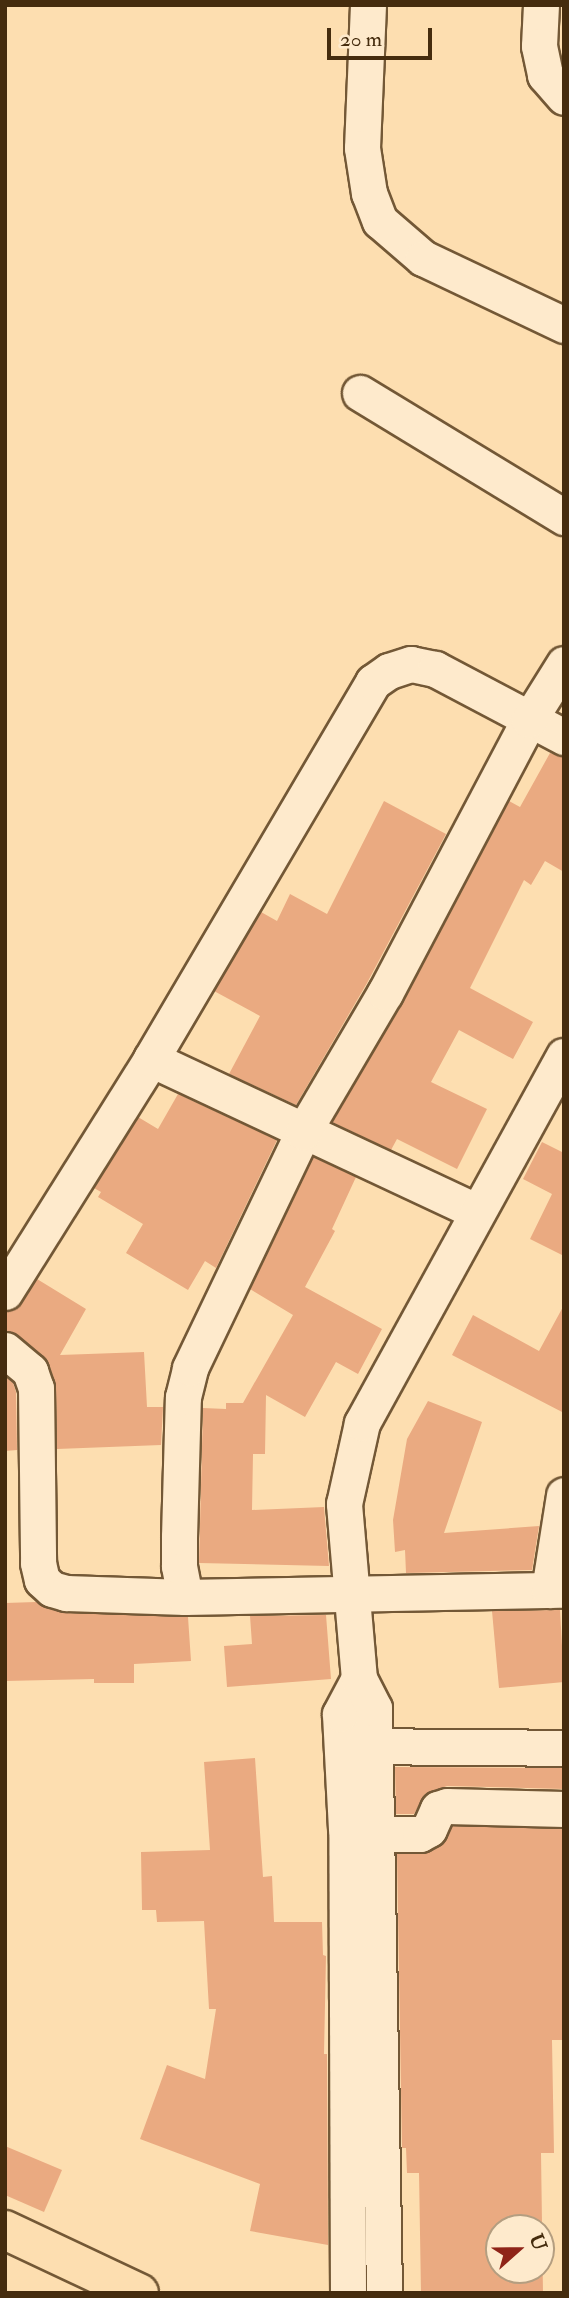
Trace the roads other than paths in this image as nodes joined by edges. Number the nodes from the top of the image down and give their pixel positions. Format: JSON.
{"nodes":[{"id":1,"x":368,"y":5,"type":"edge"},
{"id":2,"x":541,"y":5,"type":"edge"},
{"id":3,"x":564,"y":97,"type":"edge"},
{"id":4,"x":564,"y":325,"type":"edge"},
{"id":5,"x":360,"y":393,"type":"dead end"},
{"id":6,"x":564,"y":517,"type":"edge"},
{"id":7,"x":564,"y":664,"type":"edge"},
{"id":8,"x":529,"y":720,"type":"junction"},
{"id":9,"x":564,"y":737,"type":"edge"},
{"id":10,"x":564,"y":1056,"type":"edge"},
{"id":11,"x":151,"y":1059,"type":"junction"},
{"id":12,"x":303,"y":1132,"type":"junction"},
{"id":13,"x":477,"y":1212,"type":"junction"},
{"id":14,"x":5,"y":1292,"type":"edge"},
{"id":15,"x":5,"y":1350,"type":"edge"},
{"id":16,"x":564,"y":1495,"type":"edge"},
{"id":17,"x":556,"y":1590,"type":"edge"},
{"id":18,"x":352,"y":1594,"type":"junction"},
{"id":19,"x":185,"y":1597,"type":"junction"},
{"id":20,"x":359,"y":1746,"type":"junction"},
{"id":21,"x":564,"y":1748,"type":"edge"},
{"id":22,"x":564,"y":1809,"type":"edge"},
{"id":23,"x":378,"y":1834,"type":"junction"},
{"id":24,"x":362,"y":1878,"type":"junction"},
{"id":25,"x":5,"y":2230,"type":"edge"},
{"id":26,"x":139,"y":2293,"type":"edge"},
{"id":27,"x":348,"y":2293,"type":"edge"},
{"id":28,"x":384,"y":2293,"type":"edge"}],
"edges":[{"from":1,"to":4,"type":"street"},
{"from":2,"to":3,"type":"street"},
{"from":5,"to":6,"type":"street"},
{"from":7,"to":8,"type":"street"},
{"from":8,"to":9,"type":"street"},
{"from":8,"to":11,"type":"street"},
{"from":8,"to":12,"type":"street"},
{"from":10,"to":13,"type":"street"},
{"from":11,"to":12,"type":"street"},
{"from":11,"to":14,"type":"street"},
{"from":12,"to":13,"type":"street"},
{"from":12,"to":19,"type":"street"},
{"from":13,"to":18,"type":"street"},
{"from":15,"to":19,"type":"street"},
{"from":16,"to":17,"type":"street"},
{"from":17,"to":18,"type":"street"},
{"from":18,"to":19,"type":"street"},
{"from":18,"to":20,"type":"street"},
{"from":20,"to":21,"type":"street"},
{"from":20,"to":23,"type":"street"},
{"from":20,"to":24,"type":"street"},
{"from":22,"to":23,"type":"street"},
{"from":23,"to":24,"type":"street"},
{"from":24,"to":27,"type":"street"},
{"from":24,"to":28,"type":"street"},
{"from":25,"to":26,"type":"main road"}]}
